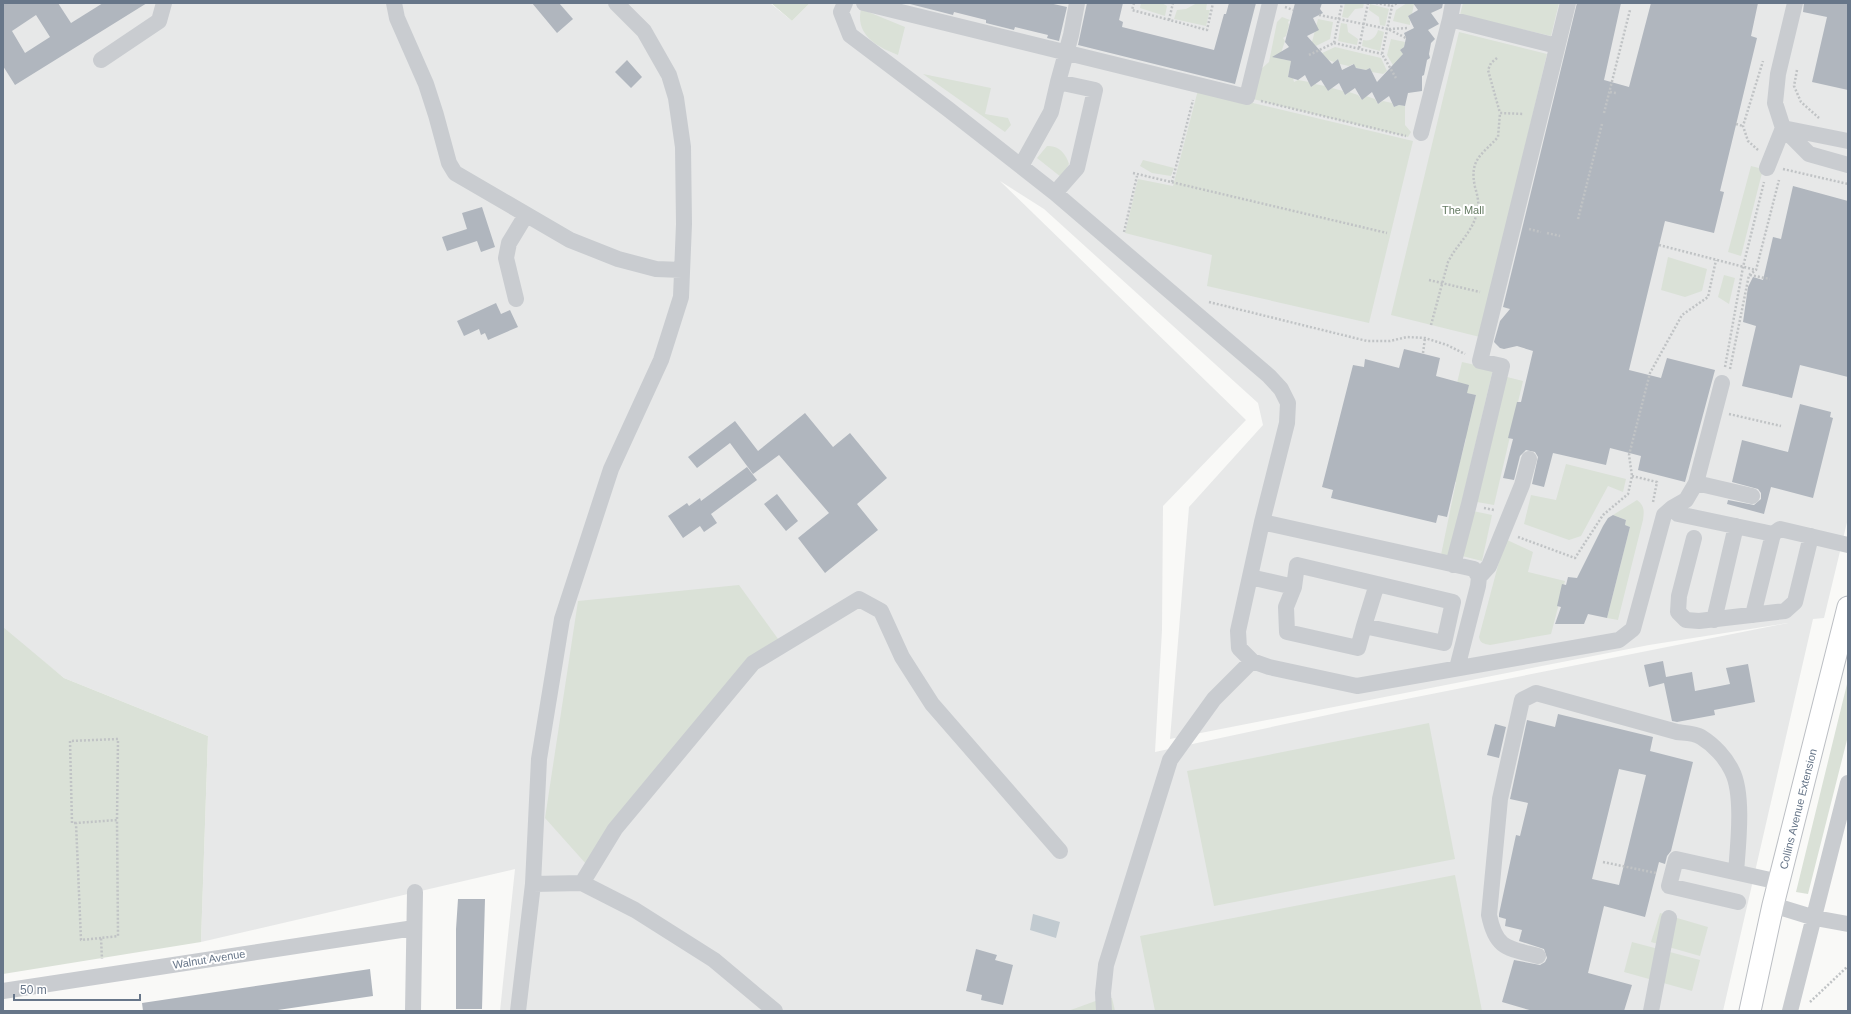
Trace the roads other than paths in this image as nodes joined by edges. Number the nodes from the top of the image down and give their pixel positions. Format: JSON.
{"nodes":[{"id":1,"x":164,"y":3,"type":"edge"},
{"id":2,"x":394,"y":3,"type":"edge"},
{"id":3,"x":616,"y":3,"type":"edge"},
{"id":4,"x":845,"y":3,"type":"edge"},
{"id":5,"x":864,"y":3,"type":"edge"},
{"id":6,"x":1077,"y":3,"type":"edge"},
{"id":7,"x":1270,"y":3,"type":"edge"},
{"id":8,"x":1453,"y":3,"type":"edge"},
{"id":9,"x":1568,"y":3,"type":"edge"},
{"id":10,"x":1795,"y":3,"type":"edge"},
{"id":11,"x":1450,"y":19,"type":"junction"},
{"id":12,"x":1558,"y":46,"type":"junction"},
{"id":13,"x":1066,"y":54,"type":"junction"},
{"id":14,"x":101,"y":60,"type":"dead end"},
{"id":15,"x":1058,"y":82,"type":"junction"},
{"id":16,"x":1783,"y":128,"type":"junction"},
{"id":17,"x":1415,"y":135,"type":"road end"},
{"id":18,"x":1848,"y":141,"type":"edge"},
{"id":19,"x":1768,"y":164,"type":"road end"},
{"id":20,"x":1848,"y":165,"type":"edge"},
{"id":21,"x":1021,"y":166,"type":"junction"},
{"id":22,"x":1055,"y":193,"type":"junction"},
{"id":23,"x":526,"y":215,"type":"junction"},
{"id":24,"x":682,"y":270,"type":"junction"},
{"id":25,"x":516,"y":298,"type":"dead end"},
{"id":26,"x":1726,"y":378,"type":"road end"},
{"id":27,"x":1529,"y":459,"type":"dead end"},
{"id":28,"x":1696,"y":484,"type":"junction"},
{"id":29,"x":1752,"y":496,"type":"dead end"},
{"id":30,"x":1672,"y":508,"type":"junction"},
{"id":31,"x":1262,"y":522,"type":"junction"},
{"id":32,"x":1736,"y":526,"type":"junction"},
{"id":33,"x":1773,"y":534,"type":"junction"},
{"id":34,"x":1812,"y":536,"type":"junction"},
{"id":35,"x":1694,"y":538,"type":"dead end"},
{"id":36,"x":1848,"y":545,"type":"edge"},
{"id":37,"x":1453,"y":565,"type":"junction"},
{"id":38,"x":1250,"y":577,"type":"junction"},
{"id":39,"x":1479,"y":577,"type":"junction"},
{"id":40,"x":1377,"y":584,"type":"junction"},
{"id":41,"x":1294,"y":587,"type":"junction"},
{"id":42,"x":1848,"y":607,"type":"edge"},
{"id":43,"x":1753,"y":615,"type":"junction"},
{"id":44,"x":1714,"y":620,"type":"junction"},
{"id":45,"x":1364,"y":626,"type":"junction"},
{"id":46,"x":1252,"y":661,"type":"junction"},
{"id":47,"x":1457,"y":668,"type":"junction"},
{"id":48,"x":1848,"y":783,"type":"edge"},
{"id":49,"x":1060,"y":851,"type":"dead end"},
{"id":50,"x":1736,"y":872,"type":"junction"},
{"id":51,"x":1779,"y":882,"type":"junction"},
{"id":52,"x":533,"y":884,"type":"junction"},
{"id":53,"x":582,"y":884,"type":"junction"},
{"id":54,"x":415,"y":892,"type":"dead end"},
{"id":55,"x":1738,"y":902,"type":"dead end"},
{"id":56,"x":1774,"y":904,"type":"junction"},
{"id":57,"x":1669,"y":918,"type":"dead end"},
{"id":58,"x":1815,"y":918,"type":"junction"},
{"id":59,"x":1848,"y":924,"type":"edge"},
{"id":60,"x":414,"y":928,"type":"junction"},
{"id":61,"x":1538,"y":956,"type":"dead end"},
{"id":62,"x":3,"y":991,"type":"edge"},
{"id":63,"x":413,"y":1011,"type":"edge"},
{"id":64,"x":518,"y":1011,"type":"edge"},
{"id":65,"x":775,"y":1011,"type":"edge"},
{"id":66,"x":1104,"y":1011,"type":"edge"},
{"id":67,"x":1651,"y":1011,"type":"edge"},
{"id":68,"x":1750,"y":1011,"type":"edge"},
{"id":69,"x":1790,"y":1011,"type":"edge"}],
"edges":[{"from":1,"to":14,"type":"street"},
{"from":2,"to":23,"type":"street"},
{"from":3,"to":24,"type":"street"},
{"from":4,"to":21,"type":"street"},
{"from":5,"to":13,"type":"street"},
{"from":6,"to":13,"type":"street"},
{"from":7,"to":13,"type":"street"},
{"from":8,"to":11,"type":"street"},
{"from":9,"to":12,"type":"street"},
{"from":10,"to":16,"type":"street"},
{"from":11,"to":12,"type":"street"},
{"from":11,"to":17,"type":"street"},
{"from":12,"to":37,"type":"street"},
{"from":13,"to":15,"type":"street"},
{"from":15,"to":21,"type":"street"},
{"from":15,"to":22,"type":"street"},
{"from":16,"to":18,"type":"street"},
{"from":16,"to":19,"type":"street"},
{"from":16,"to":20,"type":"street"},
{"from":21,"to":22,"type":"street"},
{"from":22,"to":31,"type":"street"},
{"from":23,"to":24,"type":"street"},
{"from":23,"to":25,"type":"street"},
{"from":24,"to":52,"type":"street"},
{"from":26,"to":28,"type":"street"},
{"from":27,"to":39,"type":"street"},
{"from":28,"to":29,"type":"street"},
{"from":28,"to":30,"type":"street"},
{"from":30,"to":32,"type":"street"},
{"from":30,"to":47,"type":"street"},
{"from":31,"to":37,"type":"street"},
{"from":31,"to":38,"type":"street"},
{"from":32,"to":33,"type":"street"},
{"from":32,"to":44,"type":"street"},
{"from":33,"to":34,"type":"street"},
{"from":33,"to":43,"type":"street"},
{"from":34,"to":36,"type":"street"},
{"from":34,"to":43,"type":"street"},
{"from":35,"to":44,"type":"street"},
{"from":37,"to":39,"type":"street"},
{"from":38,"to":41,"type":"street"},
{"from":38,"to":46,"type":"street"},
{"from":39,"to":47,"type":"street"},
{"from":40,"to":41,"type":"street"},
{"from":40,"to":45,"type":"street"},
{"from":40,"to":45,"type":"street"},
{"from":41,"to":45,"type":"street"},
{"from":42,"to":51,"type":"main road","name":"Collins Avenue Extension"},
{"from":43,"to":44,"type":"street"},
{"from":46,"to":47,"type":"street"},
{"from":46,"to":66,"type":"street"},
{"from":48,"to":58,"type":"street"},
{"from":49,"to":53,"type":"street"},
{"from":50,"to":51,"type":"street"},
{"from":50,"to":55,"type":"street"},
{"from":50,"to":61,"type":"street"},
{"from":51,"to":56,"type":"main road","name":"Collins Avenue Extension"},
{"from":52,"to":53,"type":"street"},
{"from":52,"to":64,"type":"street"},
{"from":53,"to":65,"type":"street"},
{"from":54,"to":60,"type":"street"},
{"from":56,"to":58,"type":"street"},
{"from":56,"to":68,"type":"main road","name":"Collins Avenue Extension"},
{"from":57,"to":67,"type":"street"},
{"from":58,"to":59,"type":"street"},
{"from":58,"to":69,"type":"street"},
{"from":60,"to":62,"type":"street","name":"Walnut Avenue"},
{"from":60,"to":63,"type":"street"}]}
